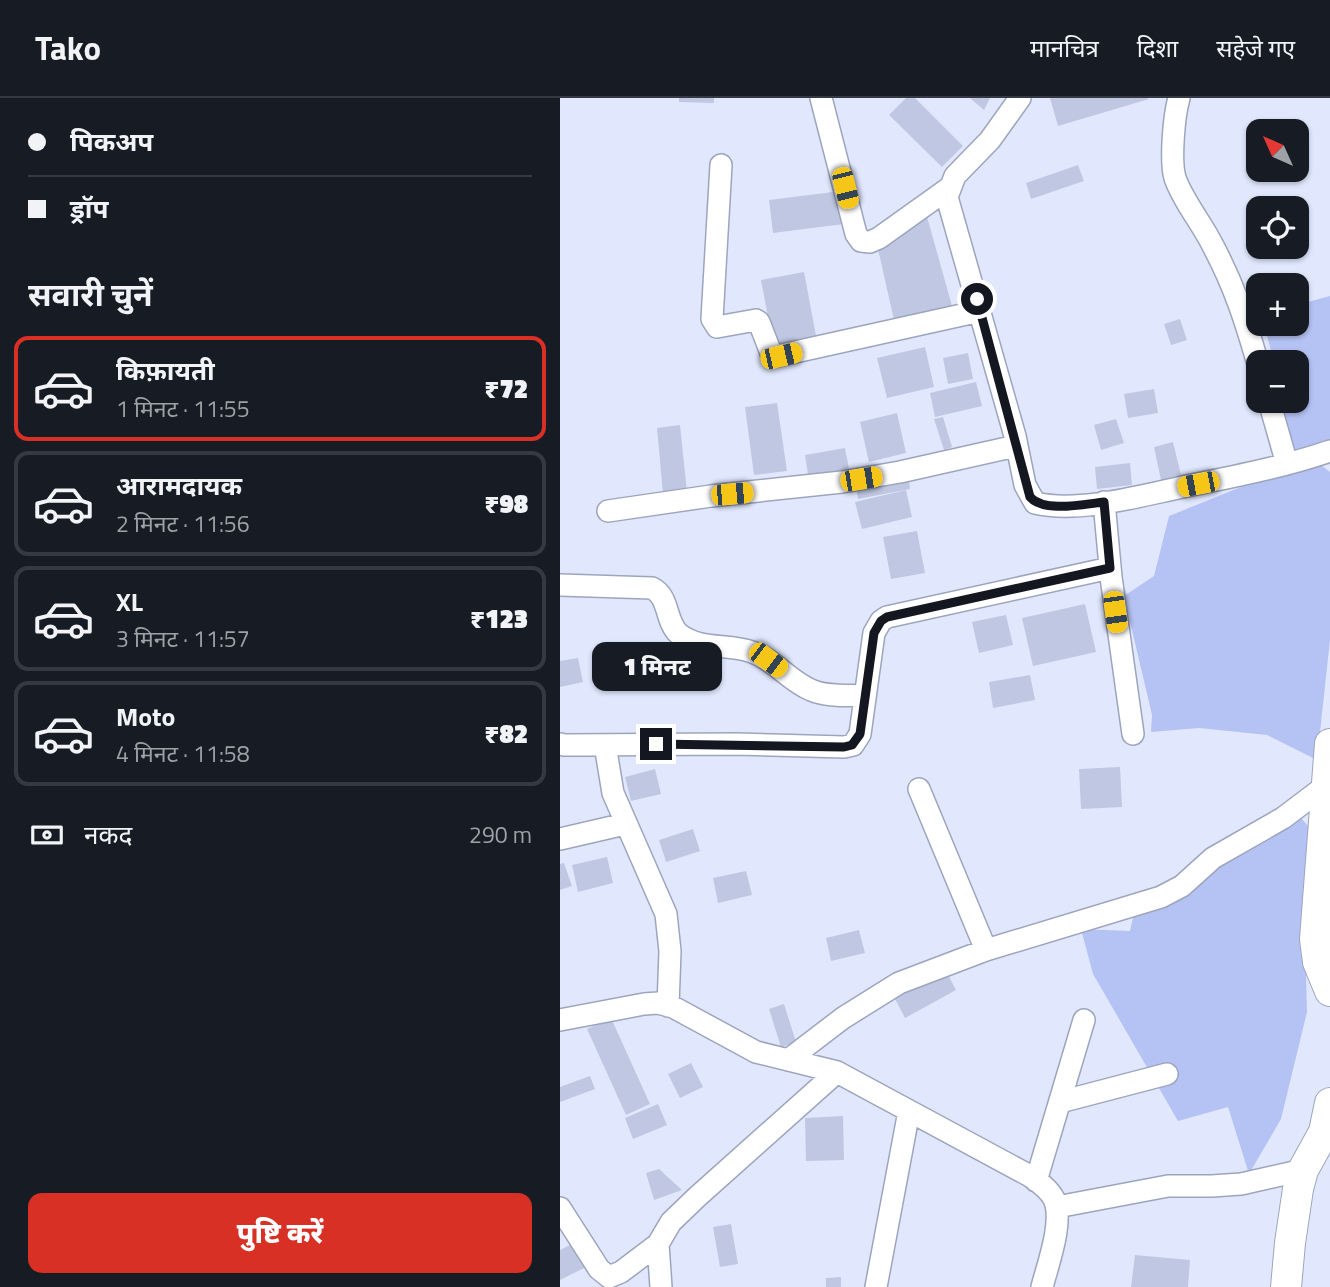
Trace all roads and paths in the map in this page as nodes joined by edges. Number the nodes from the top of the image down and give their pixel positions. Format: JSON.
{"nodes":[{"id":1,"x":821,"y":98,"type":"edge"},
{"id":2,"x":1020,"y":98,"type":"edge"},
{"id":3,"x":1179,"y":98,"type":"edge"},
{"id":4,"x":720,"y":165,"type":"dead end"},
{"id":5,"x":949,"y":188,"type":"junction"},
{"id":6,"x":980,"y":311,"type":"junction"},
{"id":7,"x":1254,"y":350,"type":"edge"},
{"id":8,"x":1272,"y":413,"type":"edge"},
{"id":9,"x":1016,"y":446,"type":"junction"},
{"id":10,"x":1330,"y":451,"type":"edge"},
{"id":11,"x":1287,"y":464,"type":"junction"},
{"id":12,"x":1104,"y":502,"type":"junction"},
{"id":13,"x":608,"y":511,"type":"dead end"},
{"id":14,"x":1110,"y":568,"type":"junction"},
{"id":15,"x":560,"y":585,"type":"edge"},
{"id":16,"x":865,"y":696,"type":"junction"},
{"id":17,"x":1133,"y":734,"type":"dead end"},
{"id":18,"x":560,"y":744,"type":"edge"},
{"id":19,"x":1330,"y":744,"type":"edge"},
{"id":20,"x":605,"y":745,"type":"junction"},
{"id":21,"x":1328,"y":783,"type":"junction"},
{"id":22,"x":919,"y":789,"type":"dead end"},
{"id":23,"x":625,"y":824,"type":"junction"},
{"id":24,"x":560,"y":839,"type":"edge"},
{"id":25,"x":986,"y":950,"type":"junction"},
{"id":26,"x":1330,"y":991,"type":"edge"},
{"id":27,"x":668,"y":1006,"type":"junction"},
{"id":28,"x":560,"y":1020,"type":"edge"},
{"id":29,"x":1084,"y":1020,"type":"dead end"},
{"id":30,"x":788,"y":1060,"type":"junction"},
{"id":31,"x":837,"y":1072,"type":"junction"},
{"id":32,"x":1167,"y":1074,"type":"dead end"},
{"id":33,"x":1060,"y":1102,"type":"junction"},
{"id":34,"x":1330,"y":1103,"type":"edge"},
{"id":35,"x":909,"y":1111,"type":"junction"},
{"id":36,"x":1303,"y":1170,"type":"junction"},
{"id":37,"x":1036,"y":1181,"type":"junction"},
{"id":38,"x":1057,"y":1207,"type":"junction"},
{"id":39,"x":560,"y":1208,"type":"edge"},
{"id":40,"x":658,"y":1244,"type":"junction"},
{"id":41,"x":661,"y":1287,"type":"edge"},
{"id":42,"x":876,"y":1287,"type":"edge"},
{"id":43,"x":1042,"y":1287,"type":"edge"},
{"id":44,"x":1286,"y":1287,"type":"edge"}],
"edges":[{"from":1,"to":5,"type":"street"},
{"from":2,"to":5,"type":"street"},
{"from":3,"to":7,"type":"street"},
{"from":4,"to":6,"type":"street"},
{"from":5,"to":6,"type":"street"},
{"from":6,"to":9,"type":"street"},
{"from":8,"to":11,"type":"street"},
{"from":9,"to":12,"type":"street"},
{"from":9,"to":13,"type":"street"},
{"from":10,"to":11,"type":"street"},
{"from":11,"to":12,"type":"street"},
{"from":12,"to":14,"type":"street"},
{"from":14,"to":16,"type":"street"},
{"from":14,"to":17,"type":"street"},
{"from":15,"to":16,"type":"street"},
{"from":16,"to":20,"type":"street"},
{"from":18,"to":20,"type":"street"},
{"from":19,"to":21,"type":"street"},
{"from":20,"to":23,"type":"street"},
{"from":21,"to":25,"type":"street"},
{"from":21,"to":26,"type":"street"},
{"from":22,"to":25,"type":"street"},
{"from":23,"to":24,"type":"street"},
{"from":23,"to":27,"type":"street"},
{"from":25,"to":30,"type":"street"},
{"from":27,"to":28,"type":"street"},
{"from":27,"to":30,"type":"street"},
{"from":29,"to":33,"type":"street"},
{"from":30,"to":31,"type":"street"},
{"from":31,"to":35,"type":"street"},
{"from":31,"to":40,"type":"street"},
{"from":32,"to":33,"type":"street"},
{"from":33,"to":37,"type":"street"},
{"from":34,"to":36,"type":"street"},
{"from":35,"to":37,"type":"street"},
{"from":35,"to":42,"type":"street"},
{"from":36,"to":38,"type":"street"},
{"from":36,"to":44,"type":"street"},
{"from":37,"to":38,"type":"street"},
{"from":38,"to":43,"type":"street"},
{"from":39,"to":40,"type":"street"},
{"from":40,"to":41,"type":"street"}]}
